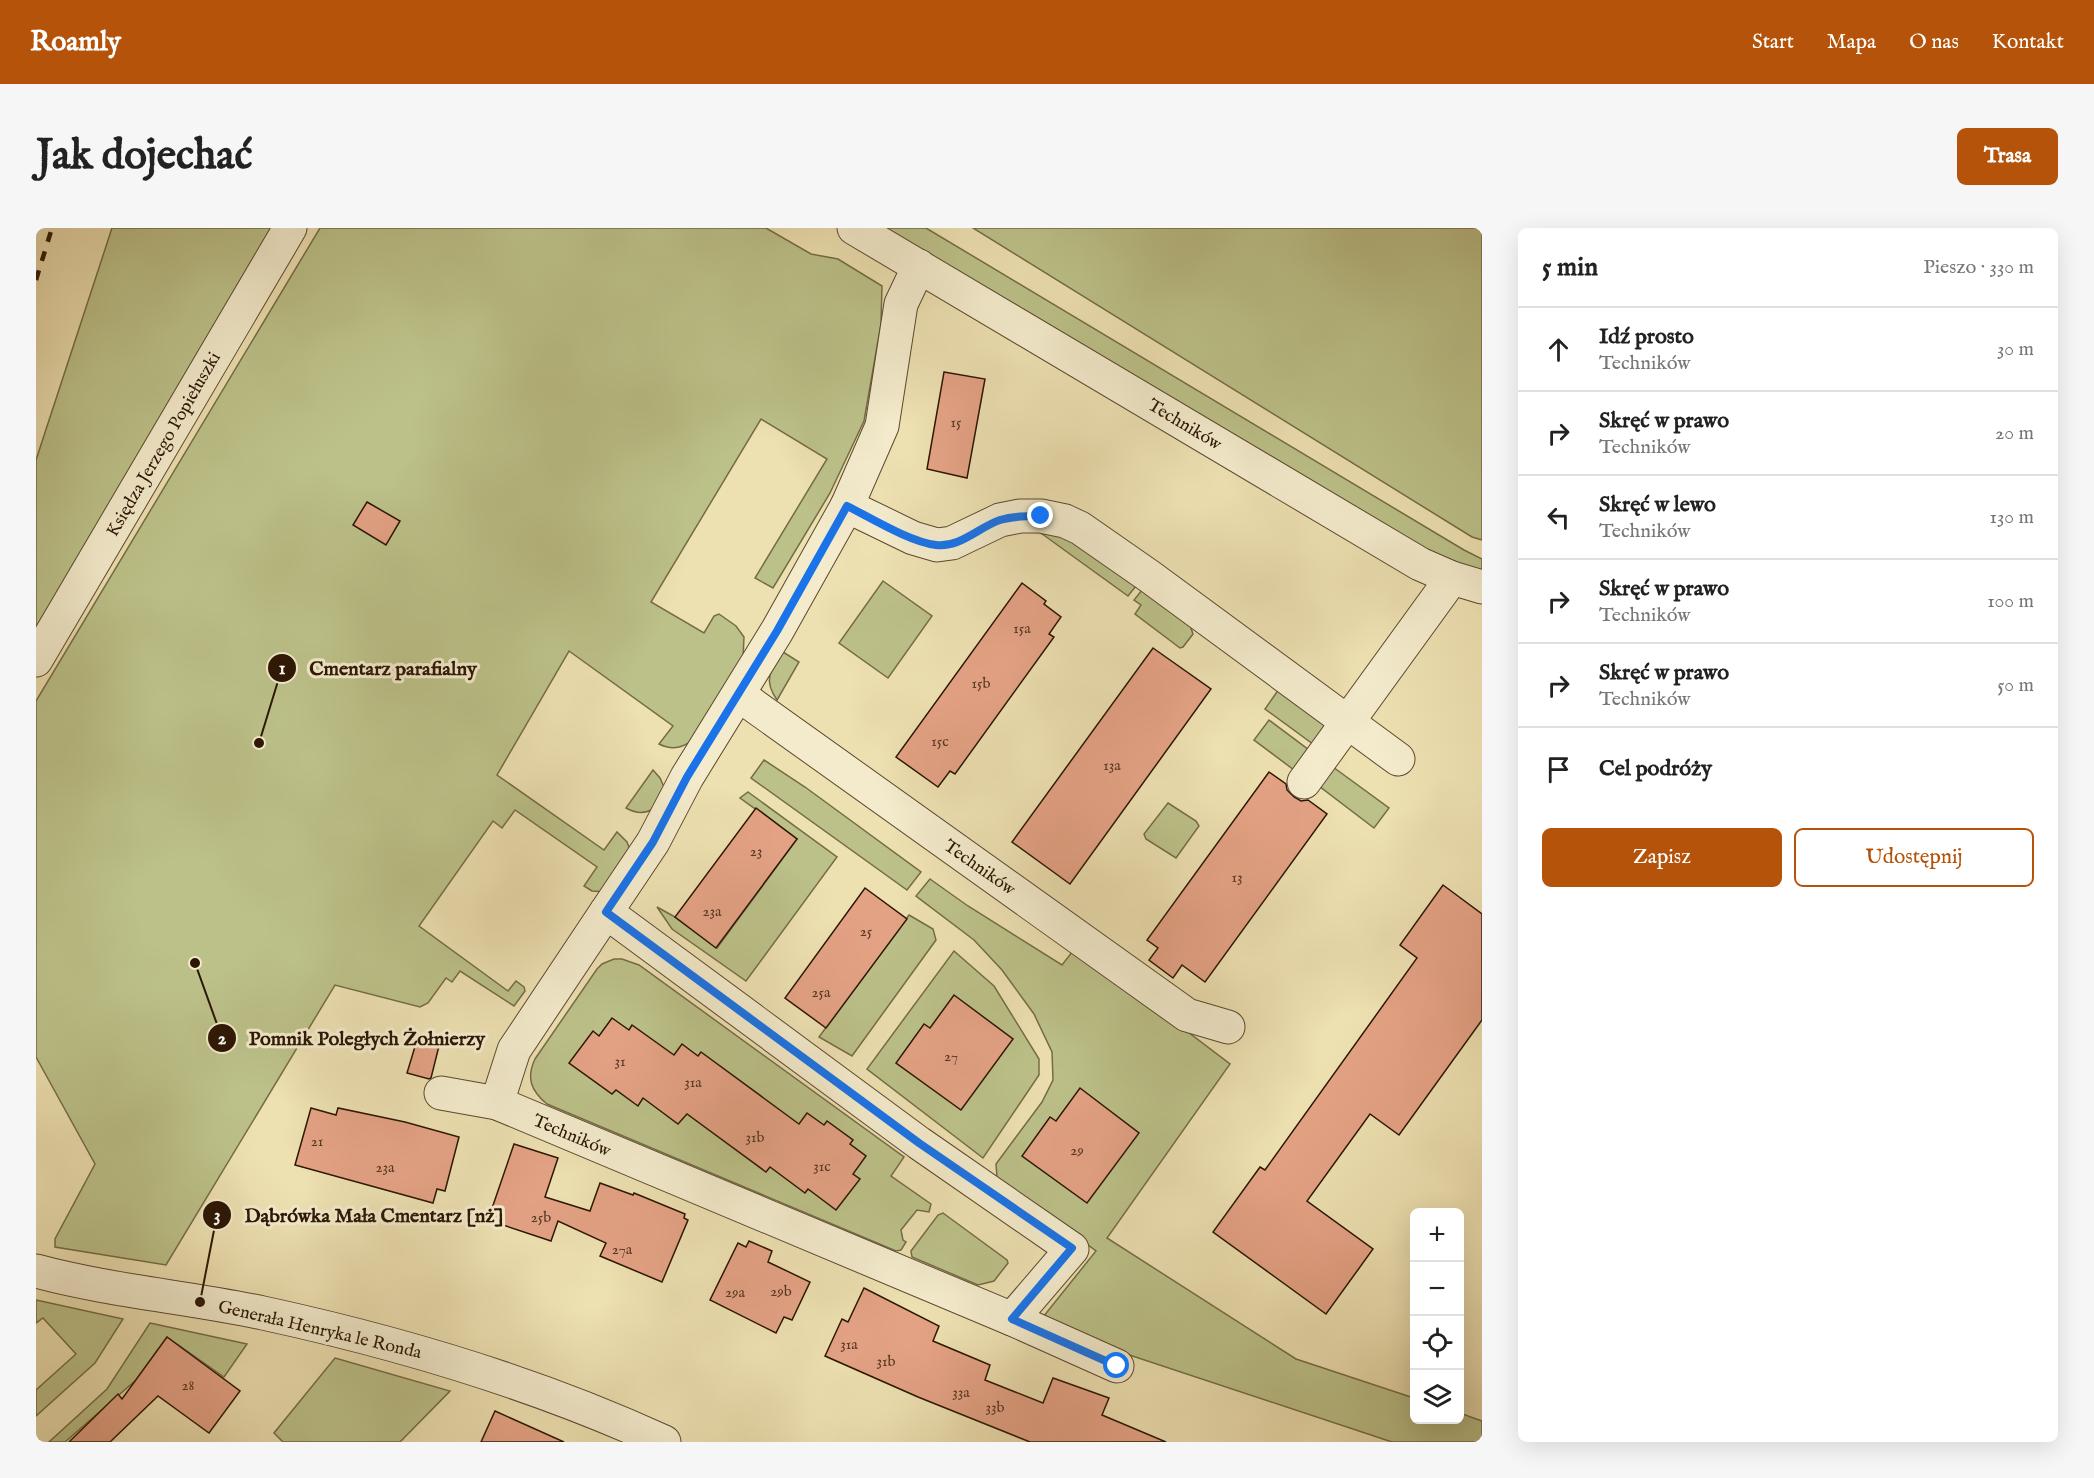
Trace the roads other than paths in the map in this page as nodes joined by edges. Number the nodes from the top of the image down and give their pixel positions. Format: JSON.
{"nodes":[{"id":1,"x":290,"y":228,"type":"edge"},
{"id":2,"x":854,"y":228,"type":"edge"},
{"id":3,"x":919,"y":266,"type":"junction"},
{"id":4,"x":847,"y":506,"type":"junction"},
{"id":5,"x":1467,"y":582,"type":"edge"},
{"id":6,"x":36,"y":660,"type":"edge"},
{"id":7,"x":739,"y":694,"type":"junction"},
{"id":8,"x":1347,"y":722,"type":"junction"},
{"id":9,"x":1398,"y":759,"type":"dead end"},
{"id":10,"x":1304,"y":782,"type":"dead end"},
{"id":11,"x":606,"y":912,"type":"junction"},
{"id":12,"x":1227,"y":1027,"type":"dead end"},
{"id":13,"x":441,"y":1093,"type":"dead end"},
{"id":14,"x":497,"y":1103,"type":"junction"},
{"id":15,"x":36,"y":1271,"type":"edge"},
{"id":16,"x":1012,"y":1319,"type":"junction"},
{"id":17,"x":1117,"y":1366,"type":"dead end"},
{"id":18,"x":664,"y":1442,"type":"edge"}],
"edges":[{"from":1,"to":6,"type":"street","name":"Księdza Jerzego Popiełuszki"},
{"from":2,"to":3,"type":"street","name":"Techników"},
{"from":3,"to":4,"type":"street"},
{"from":3,"to":5,"type":"street","name":"Techników"},
{"from":4,"to":7,"type":"street"},
{"from":4,"to":8,"type":"street"},
{"from":5,"to":8,"type":"street","name":"Techników"},
{"from":7,"to":11,"type":"street"},
{"from":7,"to":12,"type":"street","name":"Techników"},
{"from":8,"to":9,"type":"street"},
{"from":8,"to":10,"type":"street","name":"Techników"},
{"from":11,"to":14,"type":"street"},
{"from":11,"to":16,"type":"street"},
{"from":13,"to":14,"type":"street","name":"Techników"},
{"from":14,"to":16,"type":"street","name":"Techników"},
{"from":15,"to":18,"type":"street","name":"Generała Henryka le Ronda"},
{"from":16,"to":17,"type":"street","name":"Techników"}]}
